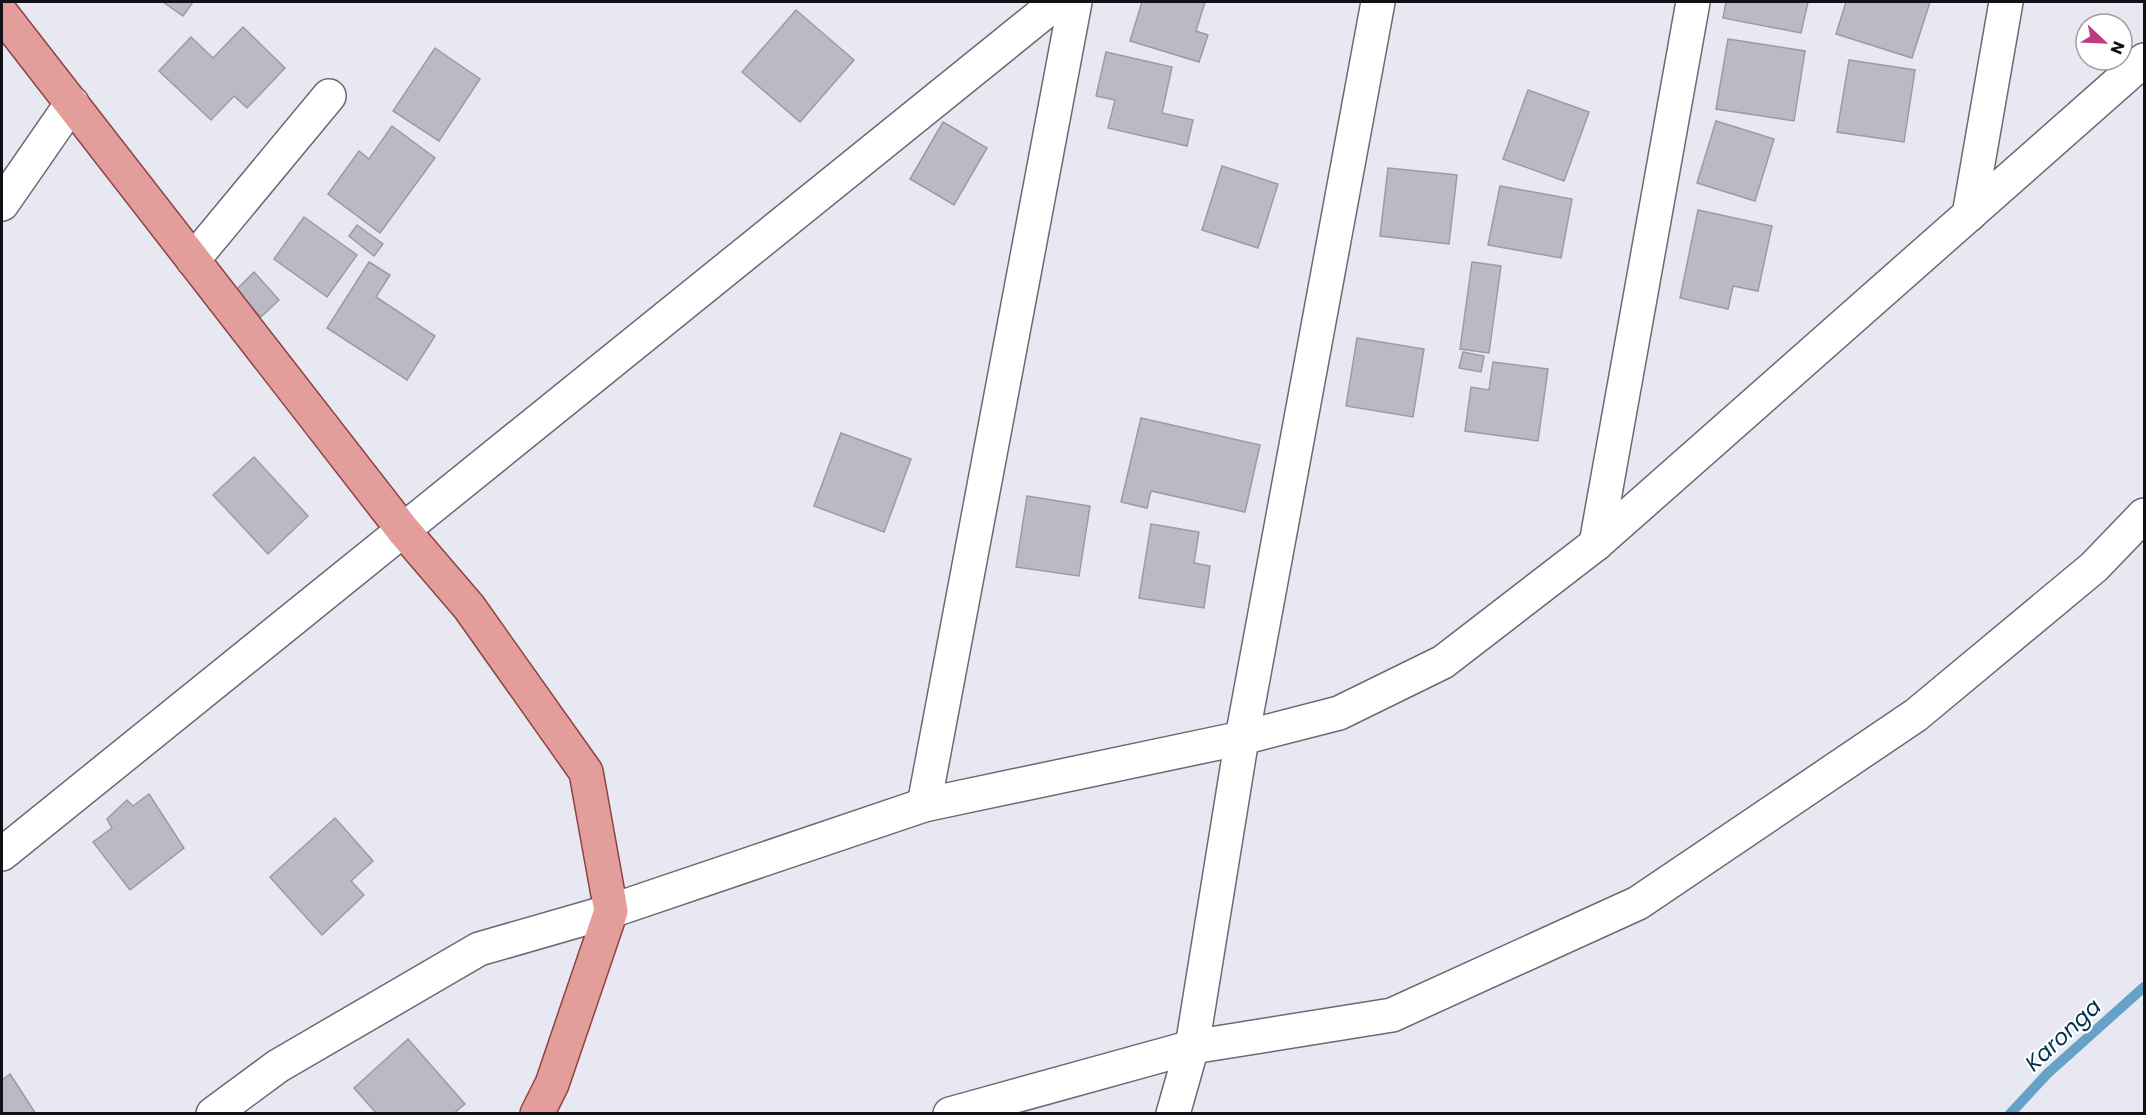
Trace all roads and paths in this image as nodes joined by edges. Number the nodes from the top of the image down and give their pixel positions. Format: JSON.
{"nodes":[{"id":1,"x":1057,"y":2,"type":"edge"},
{"id":2,"x":1075,"y":2,"type":"edge"},
{"id":3,"x":1378,"y":2,"type":"edge"},
{"id":4,"x":1693,"y":2,"type":"edge"},
{"id":5,"x":2006,"y":2,"type":"edge"},
{"id":6,"x":2,"y":14,"type":"edge"},
{"id":7,"x":2145,"y":60,"type":"edge"},
{"id":8,"x":329,"y":96,"type":"dead end"},
{"id":9,"x":72,"y":103,"type":"junction"},
{"id":10,"x":2,"y":204,"type":"edge"},
{"id":11,"x":1969,"y":215,"type":"junction"},
{"id":12,"x":193,"y":260,"type":"junction"},
{"id":13,"x":2145,"y":515,"type":"edge"},
{"id":14,"x":403,"y":530,"type":"junction"},
{"id":15,"x":1596,"y":544,"type":"junction"},
{"id":16,"x":1242,"y":738,"type":"junction"},
{"id":17,"x":924,"y":805,"type":"junction"},
{"id":18,"x":2,"y":854,"type":"edge"},
{"id":19,"x":611,"y":911,"type":"junction"},
{"id":20,"x":1192,"y":1047,"type":"junction"},
{"id":21,"x":213,"y":1113,"type":"edge"},
{"id":22,"x":537,"y":1113,"type":"edge"},
{"id":23,"x":950,"y":1113,"type":"edge"},
{"id":24,"x":1173,"y":1113,"type":"edge"}],
"edges":[{"from":1,"to":14,"type":"street"},
{"from":2,"to":17,"type":"street"},
{"from":3,"to":16,"type":"street"},
{"from":4,"to":15,"type":"street"},
{"from":5,"to":11,"type":"street"},
{"from":6,"to":9,"type":"main road"},
{"from":7,"to":11,"type":"street"},
{"from":8,"to":12,"type":"street"},
{"from":9,"to":10,"type":"street"},
{"from":9,"to":12,"type":"main road"},
{"from":11,"to":15,"type":"street"},
{"from":12,"to":14,"type":"main road"},
{"from":13,"to":20,"type":"street"},
{"from":14,"to":18,"type":"street"},
{"from":14,"to":19,"type":"main road"},
{"from":15,"to":16,"type":"street"},
{"from":16,"to":17,"type":"street"},
{"from":16,"to":20,"type":"street"},
{"from":17,"to":19,"type":"street"},
{"from":19,"to":21,"type":"street"},
{"from":19,"to":22,"type":"main road"},
{"from":20,"to":23,"type":"street"},
{"from":20,"to":24,"type":"street"}]}
